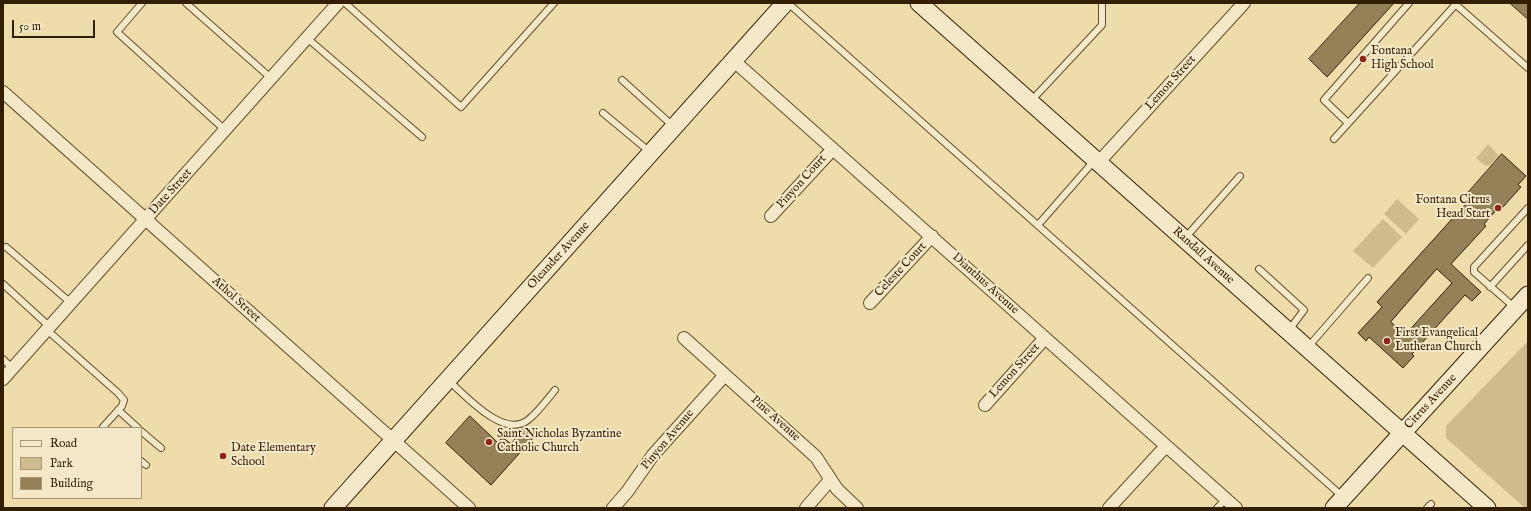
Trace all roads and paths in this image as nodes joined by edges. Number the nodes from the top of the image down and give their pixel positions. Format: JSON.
{"nodes":[{"id":1,"x":142,"y":3,"type":"edge"},
{"id":2,"x":186,"y":3,"type":"edge"},
{"id":3,"x":338,"y":3,"type":"edge"},
{"id":4,"x":345,"y":3,"type":"edge"},
{"id":5,"x":554,"y":3,"type":"edge"},
{"id":6,"x":787,"y":3,"type":"edge"},
{"id":7,"x":920,"y":3,"type":"edge"},
{"id":8,"x":1102,"y":3,"type":"edge"},
{"id":9,"x":1244,"y":3,"type":"edge"},
{"id":10,"x":1409,"y":3,"type":"edge"},
{"id":11,"x":1455,"y":4,"type":"edge"},
{"id":12,"x":308,"y":38,"type":"junction"},
{"id":13,"x":734,"y":60,"type":"junction"},
{"id":14,"x":1528,"y":68,"type":"edge"},
{"id":15,"x":272,"y":78,"type":"junction"},
{"id":16,"x":622,"y":80,"type":"dead end"},
{"id":17,"x":3,"y":92,"type":"edge"},
{"id":18,"x":1030,"y":102,"type":"junction"},
{"id":19,"x":603,"y":113,"type":"dead end"},
{"id":20,"x":1348,"y":123,"type":"junction"},
{"id":21,"x":675,"y":127,"type":"junction"},
{"id":22,"x":225,"y":130,"type":"junction"},
{"id":23,"x":422,"y":137,"type":"dead end"},
{"id":24,"x":1334,"y":139,"type":"dead end"},
{"id":25,"x":833,"y":149,"type":"junction"},
{"id":26,"x":651,"y":153,"type":"junction"},
{"id":27,"x":1097,"y":161,"type":"junction"},
{"id":28,"x":1240,"y":176,"type":"dead end"},
{"id":29,"x":1528,"y":208,"type":"edge"},
{"id":30,"x":771,"y":216,"type":"dead end"},
{"id":31,"x":146,"y":220,"type":"junction"},
{"id":32,"x":1038,"y":225,"type":"junction"},
{"id":33,"x":932,"y":236,"type":"junction"},
{"id":34,"x":1184,"y":239,"type":"junction"},
{"id":35,"x":1528,"y":245,"type":"edge"},
{"id":36,"x":6,"y":246,"type":"dead end"},
{"id":37,"x":1259,"y":269,"type":"dead end"},
{"id":38,"x":1368,"y":278,"type":"dead end"},
{"id":39,"x":3,"y":284,"type":"edge"},
{"id":40,"x":1490,"y":286,"type":"junction"},
{"id":41,"x":1528,"y":295,"type":"edge"},
{"id":42,"x":71,"y":303,"type":"junction"},
{"id":43,"x":870,"y":303,"type":"dead end"},
{"id":44,"x":1516,"y":308,"type":"junction"},
{"id":45,"x":48,"y":328,"type":"junction"},
{"id":46,"x":1288,"y":331,"type":"junction"},
{"id":47,"x":684,"y":338,"type":"dead end"},
{"id":48,"x":1045,"y":338,"type":"junction"},
{"id":49,"x":1307,"y":348,"type":"junction"},
{"id":50,"x":3,"y":360,"type":"edge"},
{"id":51,"x":12,"y":368,"type":"junction"},
{"id":52,"x":725,"y":374,"type":"junction"},
{"id":53,"x":3,"y":379,"type":"edge"},
{"id":54,"x":448,"y":380,"type":"junction"},
{"id":55,"x":555,"y":390,"type":"dead end"},
{"id":56,"x":985,"y":405,"type":"dead end"},
{"id":57,"x":118,"y":410,"type":"junction"},
{"id":58,"x":103,"y":427,"type":"edge"},
{"id":59,"x":137,"y":427,"type":"edge"},
{"id":60,"x":142,"y":431,"type":"edge"},
{"id":61,"x":1402,"y":433,"type":"junction"},
{"id":62,"x":394,"y":440,"type":"junction"},
{"id":63,"x":1166,"y":446,"type":"junction"},
{"id":64,"x":161,"y":448,"type":"dead end"},
{"id":65,"x":830,"y":480,"type":"junction"},
{"id":66,"x":1226,"y":499,"type":"junction"},
{"id":67,"x":1338,"y":503,"type":"edge"},
{"id":68,"x":333,"y":508,"type":"edge"},
{"id":69,"x":469,"y":508,"type":"edge"},
{"id":70,"x":613,"y":508,"type":"edge"},
{"id":71,"x":806,"y":508,"type":"edge"},
{"id":72,"x":857,"y":508,"type":"edge"},
{"id":73,"x":1109,"y":508,"type":"edge"},
{"id":74,"x":1217,"y":508,"type":"edge"},
{"id":75,"x":1236,"y":508,"type":"edge"},
{"id":76,"x":1487,"y":508,"type":"edge"}],
"edges":[{"from":1,"to":22,"type":"lane"},
{"from":2,"to":15,"type":"lane"},
{"from":3,"to":12,"type":"street","name":"Date Street"},
{"from":4,"to":5,"type":"lane"},
{"from":6,"to":13,"type":"street","name":"Oleander Avenue"},
{"from":6,"to":32,"type":"lane"},
{"from":7,"to":18,"type":"street","name":"Randall Avenue"},
{"from":8,"to":18,"type":"lane"},
{"from":9,"to":27,"type":"street","name":"Lemon Street"},
{"from":10,"to":20,"type":"lane"},
{"from":11,"to":14,"type":"lane"},
{"from":11,"to":20,"type":"lane"},
{"from":12,"to":15,"type":"street","name":"Date Street"},
{"from":12,"to":23,"type":"lane"},
{"from":13,"to":21,"type":"street","name":"Oleander Avenue"},
{"from":13,"to":25,"type":"street","name":"Dianthus Avenue"},
{"from":15,"to":22,"type":"street","name":"Date Street"},
{"from":16,"to":21,"type":"lane"},
{"from":17,"to":31,"type":"street","name":"Athol Street"},
{"from":18,"to":27,"type":"street","name":"Randall Avenue"},
{"from":19,"to":26,"type":"lane"},
{"from":20,"to":24,"type":"lane"},
{"from":21,"to":26,"type":"street","name":"Oleander Avenue"},
{"from":22,"to":31,"type":"street","name":"Date Street"},
{"from":25,"to":30,"type":"street","name":"Pinyon Court"},
{"from":25,"to":33,"type":"street","name":"Dianthus Avenue"},
{"from":26,"to":54,"type":"street","name":"Oleander Avenue"},
{"from":27,"to":32,"type":"lane"},
{"from":27,"to":34,"type":"street","name":"Randall Avenue"},
{"from":28,"to":34,"type":"lane"},
{"from":29,"to":40,"type":"lane"},
{"from":31,"to":42,"type":"street","name":"Date Street"},
{"from":31,"to":62,"type":"street","name":"Athol Street"},
{"from":32,"to":67,"type":"lane"},
{"from":33,"to":43,"type":"street","name":"Celeste Court"},
{"from":33,"to":48,"type":"street","name":"Dianthus Avenue"},
{"from":34,"to":46,"type":"street","name":"Randall Avenue"},
{"from":35,"to":40,"type":"lane"},
{"from":36,"to":42,"type":"lane"},
{"from":37,"to":46,"type":"lane"},
{"from":38,"to":49,"type":"lane"},
{"from":39,"to":45,"type":"lane"},
{"from":40,"to":44,"type":"lane"},
{"from":41,"to":44,"type":"street","name":"Citrus Avenue"},
{"from":42,"to":45,"type":"street","name":"Date Street"},
{"from":44,"to":61,"type":"street","name":"Citrus Avenue"},
{"from":45,"to":51,"type":"street","name":"Date Street"},
{"from":45,"to":57,"type":"lane"},
{"from":46,"to":49,"type":"street","name":"Randall Avenue"},
{"from":47,"to":52,"type":"street","name":"Pine Avenue"},
{"from":48,"to":56,"type":"street","name":"Lemon Street"},
{"from":48,"to":63,"type":"street","name":"Dianthus Avenue"},
{"from":49,"to":61,"type":"street","name":"Randall Avenue"},
{"from":50,"to":51,"type":"lane"},
{"from":51,"to":53,"type":"street","name":"Date Street"},
{"from":52,"to":65,"type":"street","name":"Pine Avenue"},
{"from":52,"to":70,"type":"street","name":"Pinyon Avenue"},
{"from":54,"to":55,"type":"lane"},
{"from":54,"to":62,"type":"street","name":"Oleander Avenue"},
{"from":57,"to":58,"type":"lane"},
{"from":57,"to":59,"type":"lane"},
{"from":60,"to":64,"type":"lane"},
{"from":61,"to":67,"type":"street","name":"Citrus Avenue"},
{"from":61,"to":76,"type":"street","name":"Randall Avenue"},
{"from":62,"to":68,"type":"street","name":"Oleander Avenue"},
{"from":62,"to":69,"type":"street","name":"Athol Street"},
{"from":63,"to":66,"type":"street","name":"Dianthus Avenue"},
{"from":63,"to":73,"type":"street"},
{"from":65,"to":71,"type":"street"},
{"from":65,"to":72,"type":"street","name":"Pine Avenue"},
{"from":66,"to":74,"type":"lane"},
{"from":66,"to":75,"type":"street","name":"Dianthus Avenue"}]}
